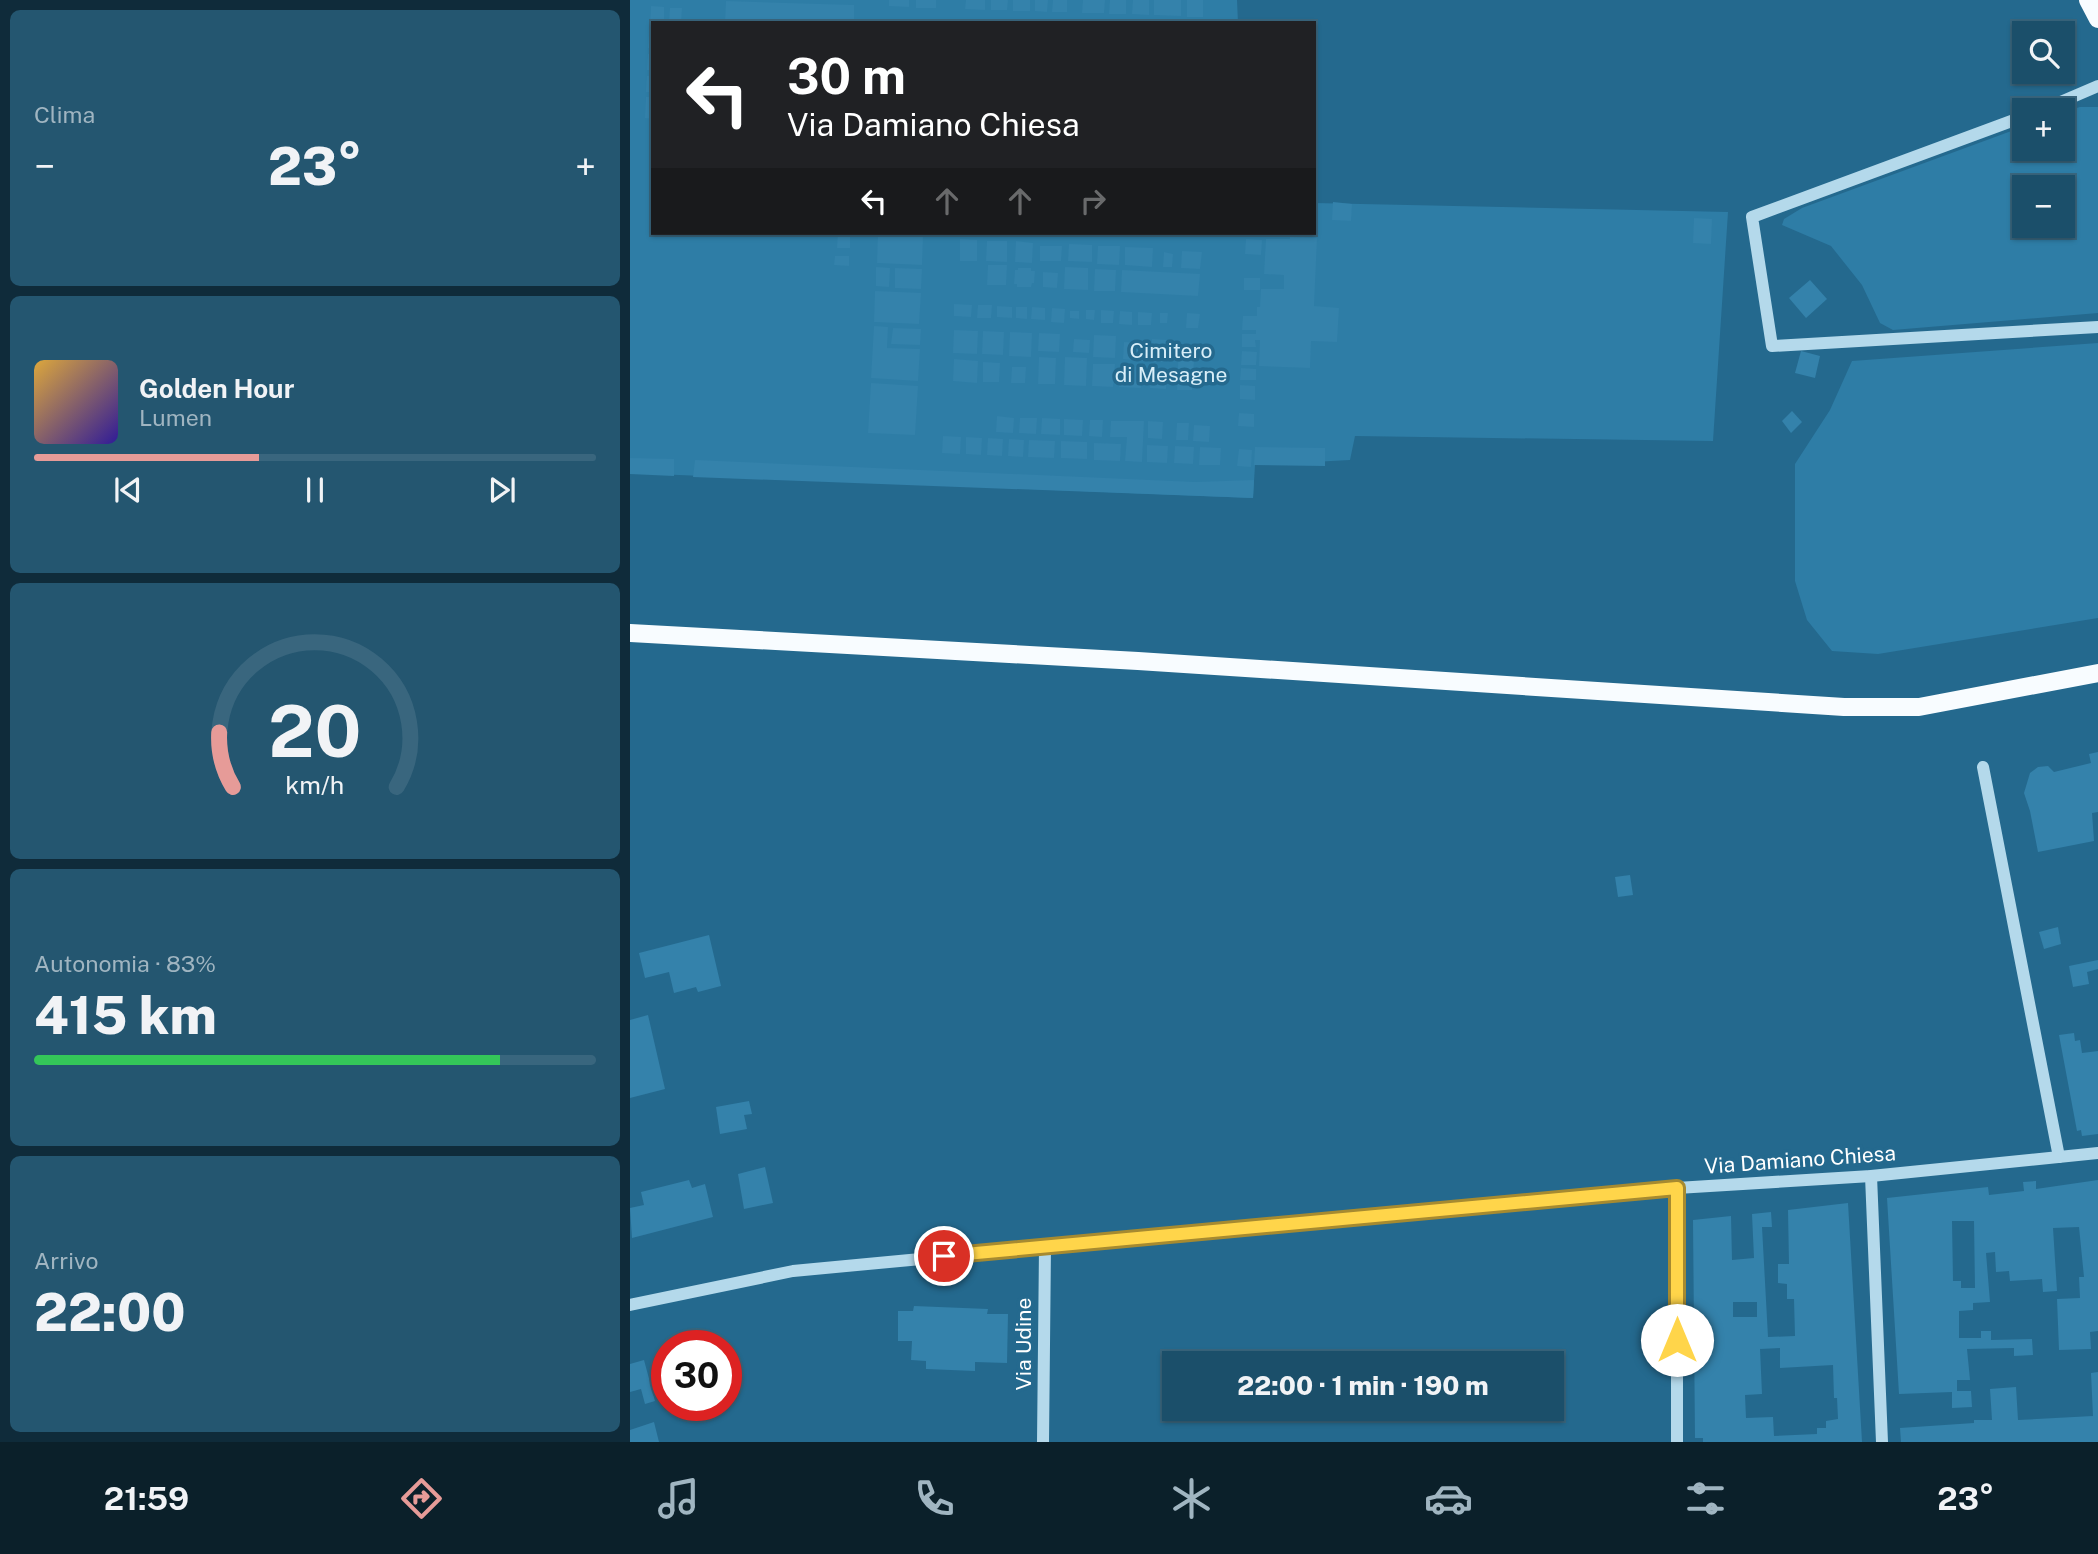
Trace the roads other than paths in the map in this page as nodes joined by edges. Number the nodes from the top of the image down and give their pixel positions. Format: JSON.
{"nodes":[{"id":1,"x":2088,"y":0,"type":"edge"},
{"id":2,"x":2098,"y":19,"type":"edge"},
{"id":3,"x":2098,"y":86,"type":"edge"},
{"id":4,"x":2070,"y":98,"type":"edge"},
{"id":5,"x":2012,"y":121,"type":"edge"},
{"id":6,"x":2098,"y":327,"type":"edge"},
{"id":7,"x":630,"y":633,"type":"edge"},
{"id":8,"x":2098,"y":673,"type":"edge"},
{"id":9,"x":1983,"y":767,"type":"dead end"},
{"id":10,"x":2098,"y":1153,"type":"edge"},
{"id":11,"x":2059,"y":1157,"type":"junction"},
{"id":12,"x":1871,"y":1176,"type":"junction"},
{"id":13,"x":1677,"y":1188,"type":"junction"},
{"id":14,"x":1045,"y":1247,"type":"junction"},
{"id":15,"x":630,"y":1305,"type":"edge"},
{"id":16,"x":1043,"y":1442,"type":"edge"},
{"id":17,"x":1677,"y":1442,"type":"edge"},
{"id":18,"x":1882,"y":1442,"type":"edge"}],
"edges":[{"from":1,"to":2,"type":"main road"},
{"from":3,"to":4,"type":"street"},
{"from":5,"to":6,"type":"street"},
{"from":7,"to":8,"type":"main road"},
{"from":9,"to":11,"type":"street"},
{"from":10,"to":11,"type":"street","name":"Via Damiano Chiesa"},
{"from":11,"to":12,"type":"street","name":"Via Damiano Chiesa"},
{"from":12,"to":13,"type":"street","name":"Via Damiano Chiesa"},
{"from":12,"to":18,"type":"street"},
{"from":13,"to":14,"type":"street","name":"Via Damiano Chiesa"},
{"from":13,"to":17,"type":"street"},
{"from":14,"to":15,"type":"street","name":"Via Damiano Chiesa"},
{"from":14,"to":16,"type":"street","name":"Via Udine"}]}
